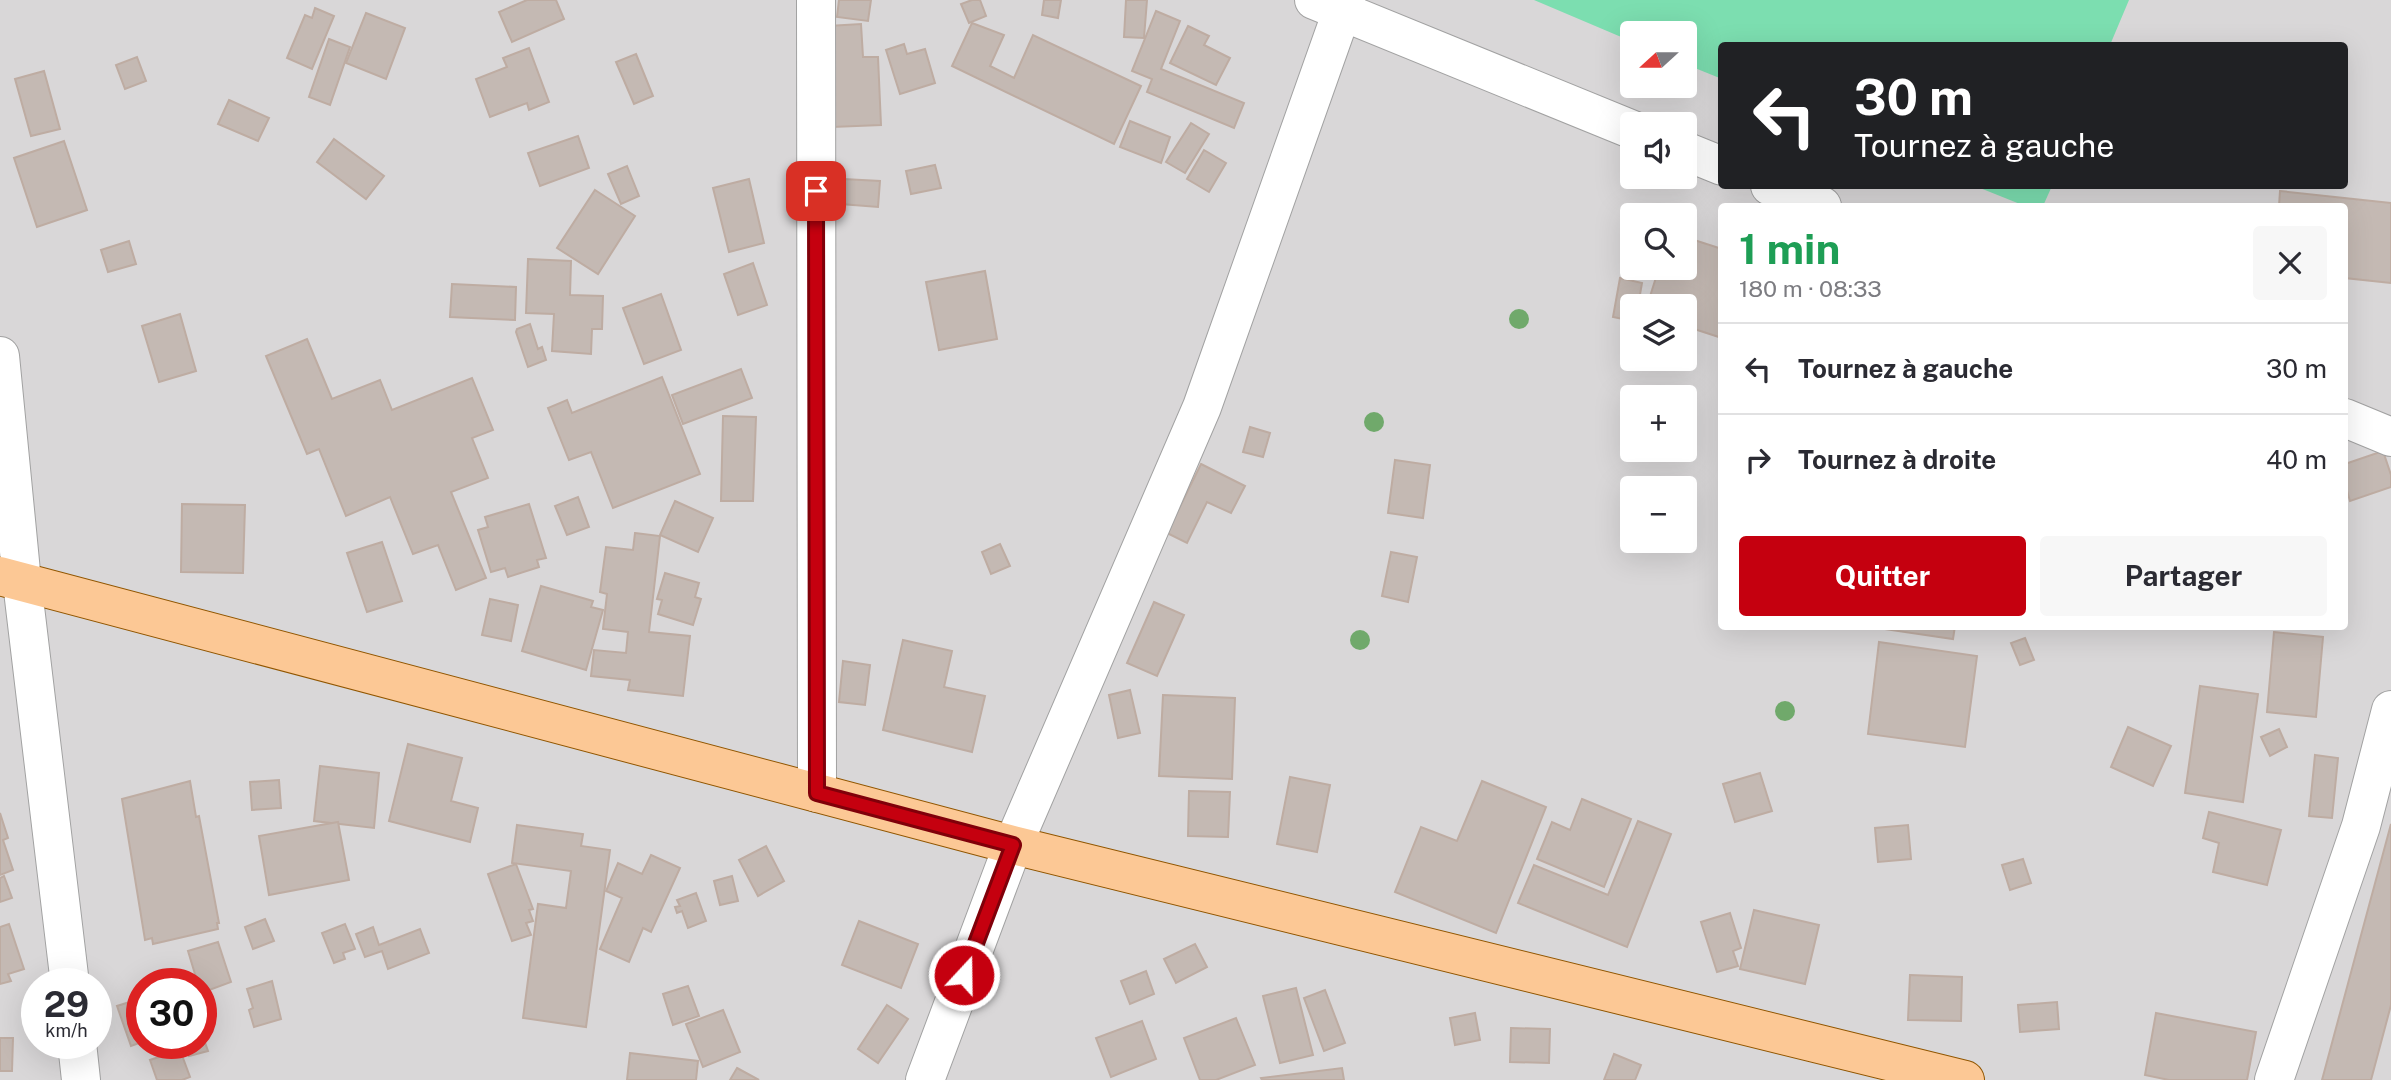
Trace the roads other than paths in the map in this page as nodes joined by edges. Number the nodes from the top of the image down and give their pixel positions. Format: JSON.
{"nodes":[{"id":1,"x":816,"y":0,"type":"edge"},
{"id":2,"x":1334,"y":4,"type":"edge"},
{"id":3,"x":1620,"y":125,"type":"edge"},
{"id":4,"x":1697,"y":156,"type":"edge"},
{"id":5,"x":1718,"y":164,"type":"edge"},
{"id":6,"x":1778,"y":189,"type":"edge"},
{"id":7,"x":1814,"y":203,"type":"edge"},
{"id":8,"x":0,"y":356,"type":"edge"},
{"id":9,"x":2348,"y":419,"type":"edge"},
{"id":10,"x":2391,"y":437,"type":"edge"},
{"id":11,"x":11,"y":579,"type":"edge"},
{"id":12,"x":2391,"y":710,"type":"edge"},
{"id":13,"x":817,"y":793,"type":"junction"},
{"id":14,"x":1013,"y":845,"type":"junction"},
{"id":15,"x":68,"y":968,"type":"edge"},
{"id":16,"x":79,"y":1059,"type":"edge"},
{"id":17,"x":81,"y":1080,"type":"edge"},
{"id":18,"x":925,"y":1080,"type":"edge"},
{"id":19,"x":1965,"y":1080,"type":"edge"},
{"id":20,"x":2274,"y":1080,"type":"edge"}],
"edges":[{"from":1,"to":13,"type":"street"},
{"from":2,"to":3,"type":"street"},
{"from":2,"to":14,"type":"street"},
{"from":4,"to":5,"type":"street"},
{"from":6,"to":7,"type":"street"},
{"from":8,"to":11,"type":"street"},
{"from":9,"to":10,"type":"street"},
{"from":11,"to":13,"type":"main road"},
{"from":11,"to":15,"type":"street"},
{"from":12,"to":20,"type":"street"},
{"from":13,"to":14,"type":"main road"},
{"from":14,"to":18,"type":"street"},
{"from":14,"to":19,"type":"main road"},
{"from":16,"to":17,"type":"street"}]}
